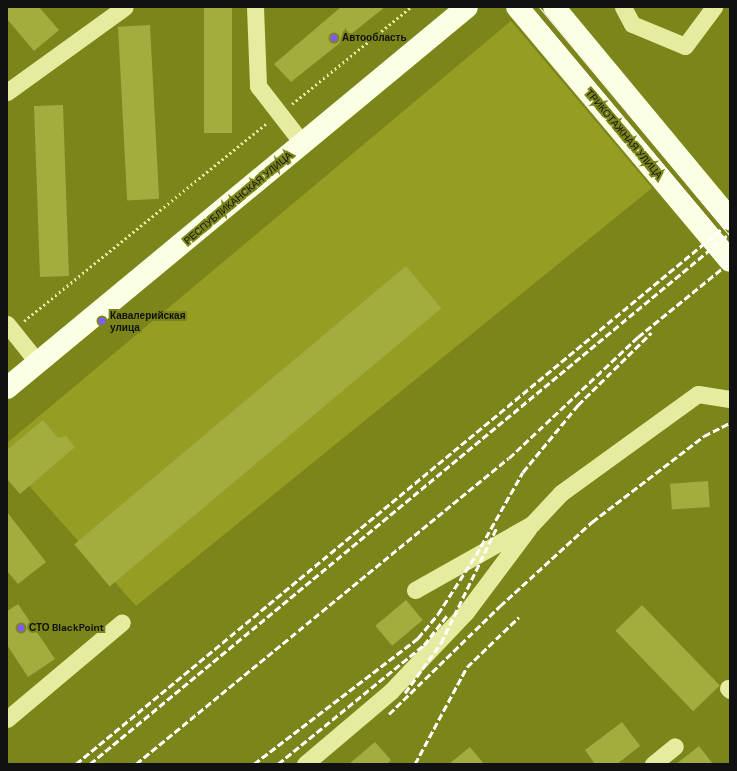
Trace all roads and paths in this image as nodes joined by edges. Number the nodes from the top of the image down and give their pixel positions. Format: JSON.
{"nodes":[{"id":1,"x":125,"y":7,"type":"edge"},
{"id":2,"x":255,"y":7,"type":"edge"},
{"id":3,"x":411,"y":7,"type":"edge"},
{"id":4,"x":467,"y":7,"type":"edge"},
{"id":5,"x":517,"y":7,"type":"edge"},
{"id":6,"x":554,"y":7,"type":"edge"},
{"id":7,"x":623,"y":7,"type":"edge"},
{"id":8,"x":714,"y":7,"type":"edge"},
{"id":9,"x":7,"y":92,"type":"edge"},
{"id":10,"x":289,"y":106,"type":"dead end"},
{"id":11,"x":270,"y":121,"type":"dead end"},
{"id":12,"x":303,"y":144,"type":"junction"},
{"id":13,"x":730,"y":219,"type":"edge"},
{"id":14,"x":730,"y":262,"type":"edge"},
{"id":15,"x":13,"y":324,"type":"edge"},
{"id":16,"x":38,"y":363,"type":"junction"},
{"id":17,"x":7,"y":388,"type":"edge"},
{"id":18,"x":730,"y":399,"type":"edge"},
{"id":19,"x":532,"y":524,"type":"junction"},
{"id":20,"x":415,"y":590,"type":"dead end"},
{"id":21,"x":122,"y":622,"type":"dead end"},
{"id":22,"x":7,"y":719,"type":"edge"},
{"id":23,"x":675,"y":746,"type":"dead end"},
{"id":24,"x":305,"y":764,"type":"edge"},
{"id":25,"x":653,"y":764,"type":"edge"}],
"edges":[{"from":1,"to":9,"type":"lane"},
{"from":2,"to":12,"type":"lane"},
{"from":3,"to":10,"type":"path"},
{"from":4,"to":12,"type":"main road","name":"РЕСПУБЛИКАНСКАЯ УЛИЦА"},
{"from":5,"to":14,"type":"main road","name":"ТРИКОТАЖНАЯ УЛИЦА"},
{"from":6,"to":13,"type":"main road"},
{"from":7,"to":8,"type":"lane"},
{"from":11,"to":15,"type":"path"},
{"from":12,"to":16,"type":"main road","name":"РЕСПУБЛИКАНСКАЯ УЛИЦА"},
{"from":15,"to":16,"type":"lane"},
{"from":16,"to":17,"type":"main road","name":"РЕСПУБЛИКАНСКАЯ УЛИЦА"},
{"from":18,"to":19,"type":"lane"},
{"from":19,"to":20,"type":"lane"},
{"from":19,"to":24,"type":"lane"},
{"from":21,"to":22,"type":"lane"},
{"from":23,"to":25,"type":"lane"}]}
